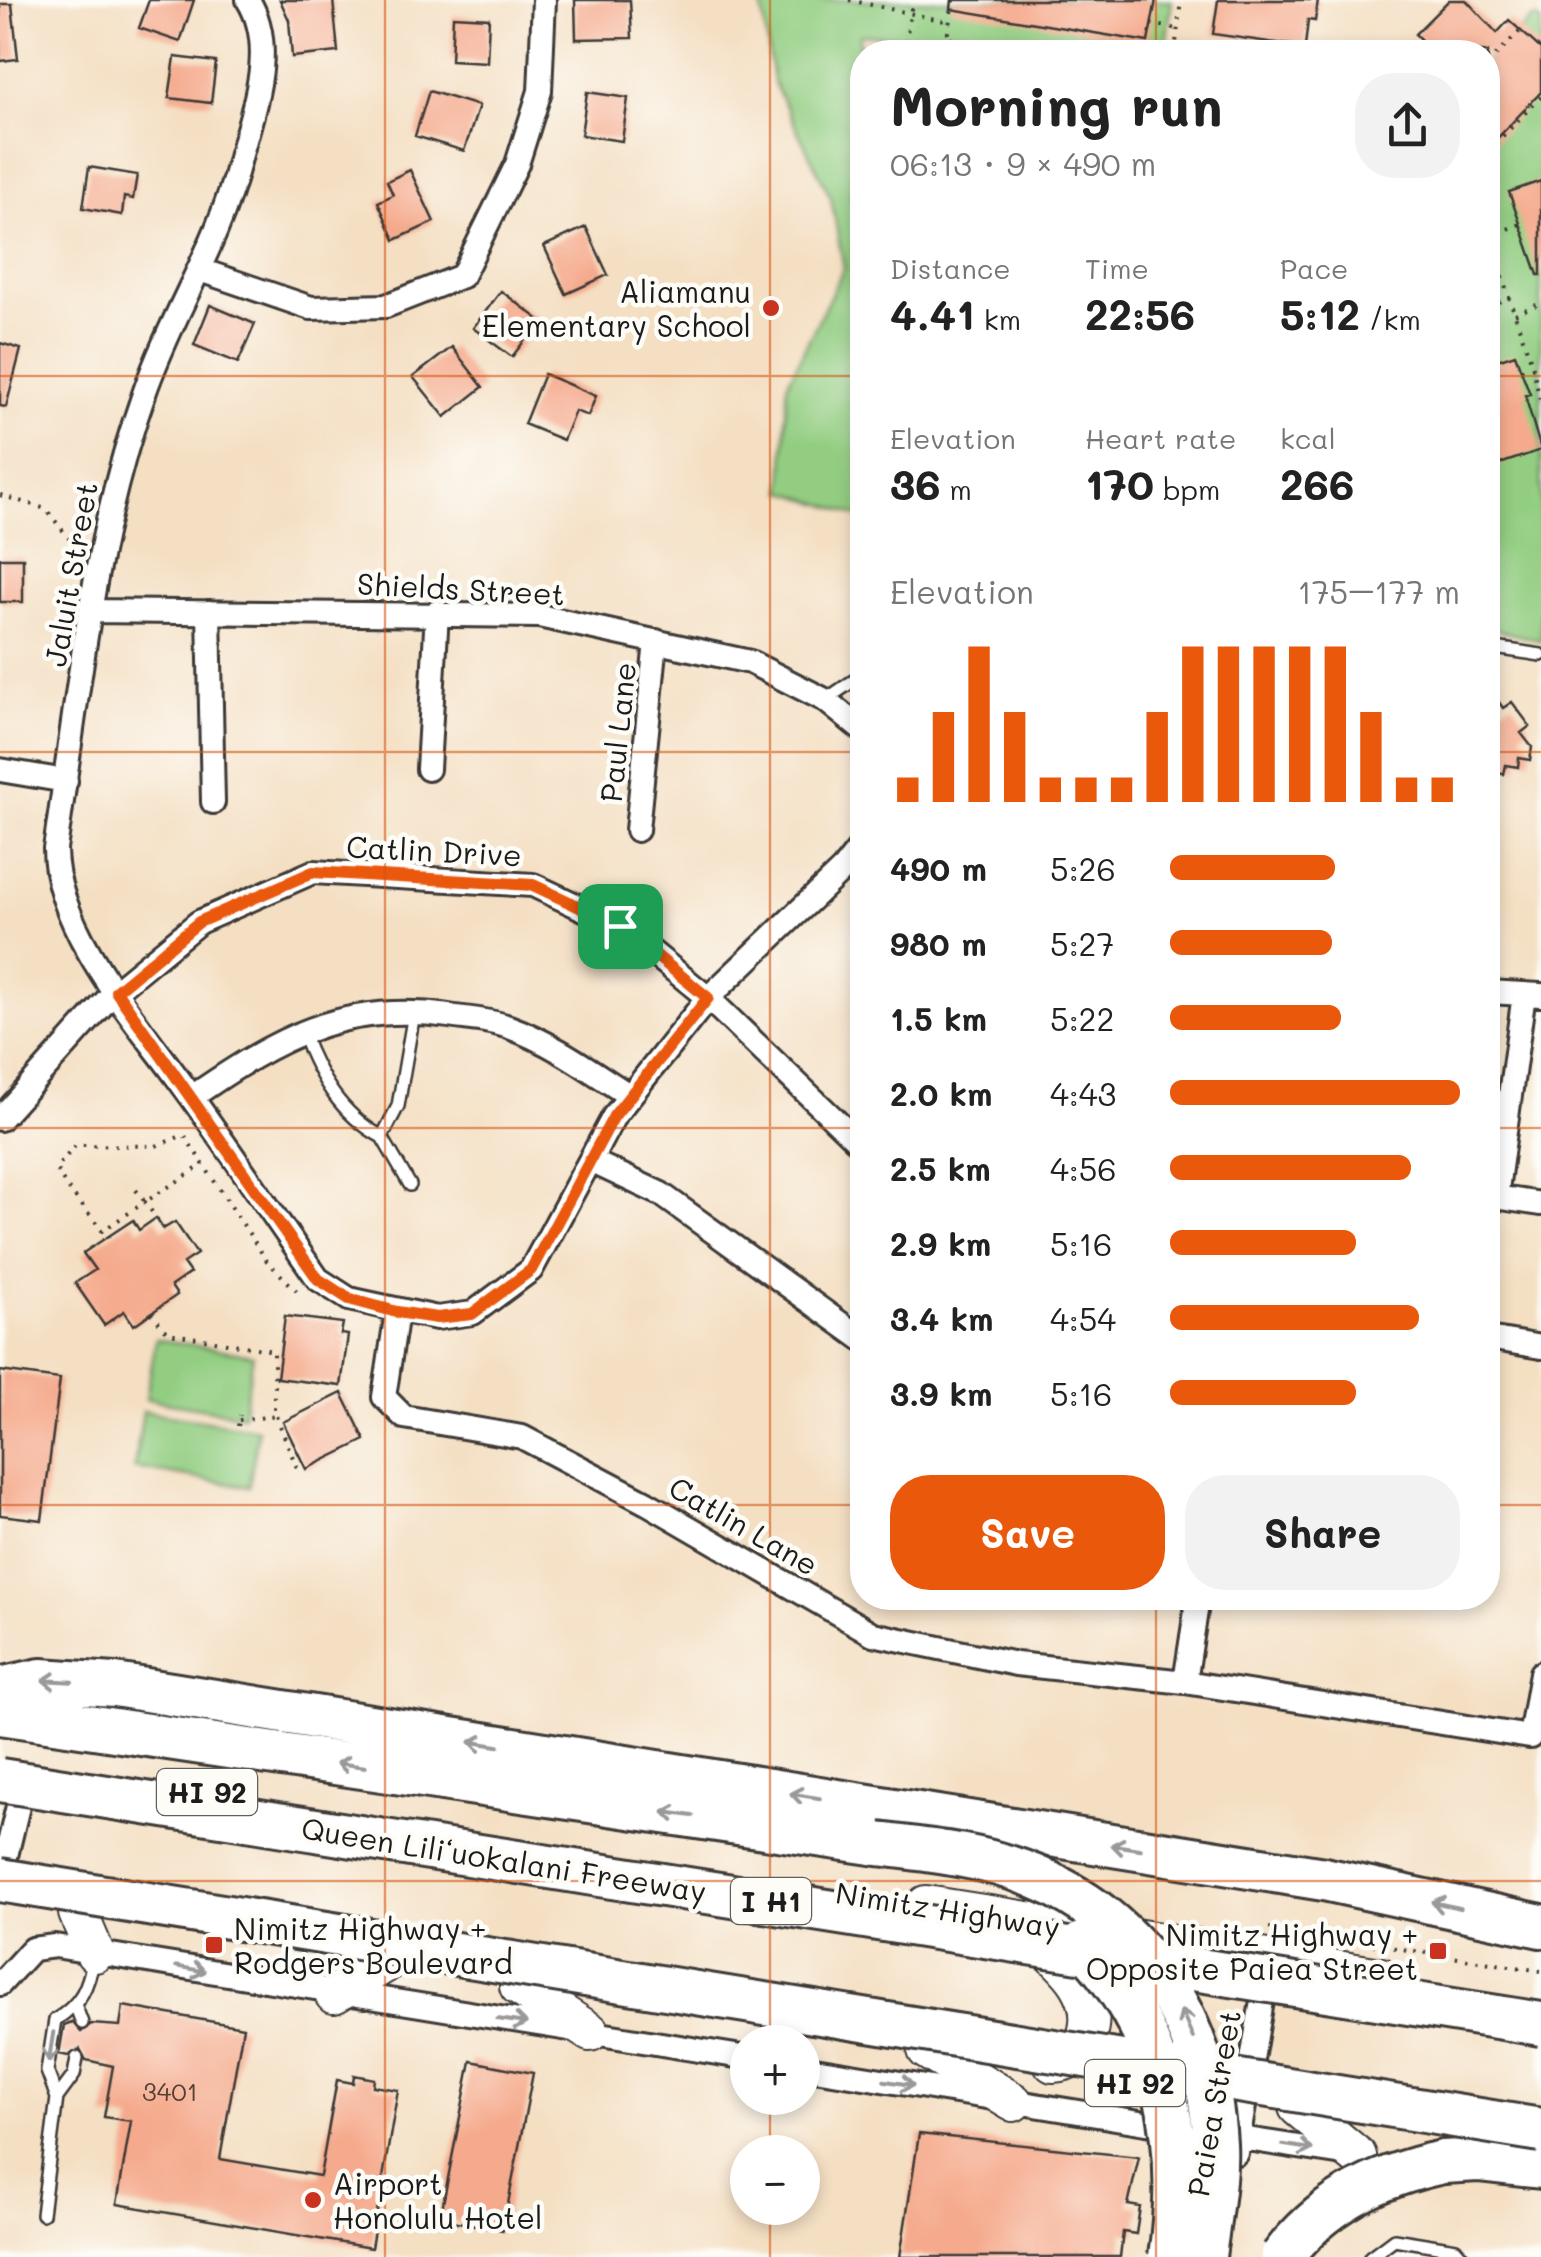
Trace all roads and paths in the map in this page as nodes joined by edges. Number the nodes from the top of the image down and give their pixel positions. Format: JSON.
{"nodes":[{"id":1,"x":248,"y":0,"type":"edge"},
{"id":2,"x":544,"y":0,"type":"edge"},
{"id":3,"x":849,"y":0,"type":"edge"},
{"id":4,"x":953,"y":0,"type":"edge"},
{"id":5,"x":1181,"y":0,"type":"edge"},
{"id":6,"x":912,"y":3,"type":"dead end"},
{"id":7,"x":910,"y":14,"type":"junction"},
{"id":8,"x":950,"y":22,"type":"junction"},
{"id":9,"x":1151,"y":24,"type":"dead end"},
{"id":10,"x":1178,"y":29,"type":"junction"},
{"id":11,"x":1521,"y":30,"type":"dead end"},
{"id":12,"x":906,"y":40,"type":"edge"},
{"id":13,"x":958,"y":40,"type":"edge"},
{"id":14,"x":1177,"y":40,"type":"edge"},
{"id":15,"x":1500,"y":52,"type":"edge"},
{"id":16,"x":1541,"y":98,"type":"edge"},
{"id":17,"x":1500,"y":140,"type":"edge"},
{"id":18,"x":1521,"y":224,"type":"dead end"},
{"id":19,"x":1500,"y":232,"type":"edge"},
{"id":20,"x":200,"y":270,"type":"junction"},
{"id":21,"x":1500,"y":270,"type":"edge"},
{"id":22,"x":1510,"y":298,"type":"junction"},
{"id":23,"x":1500,"y":301,"type":"edge"},
{"id":24,"x":1541,"y":304,"type":"edge"},
{"id":25,"x":1515,"y":314,"type":"junction"},
{"id":26,"x":1533,"y":368,"type":"junction"},
{"id":27,"x":1521,"y":370,"type":"dead end"},
{"id":28,"x":1540,"y":390,"type":"edge"},
{"id":29,"x":1541,"y":405,"type":"edge"},
{"id":30,"x":0,"y":495,"type":"edge"},
{"id":31,"x":98,"y":576,"type":"junction"},
{"id":32,"x":92,"y":611,"type":"junction"},
{"id":33,"x":209,"y":612,"type":"junction"},
{"id":34,"x":437,"y":612,"type":"junction"},
{"id":35,"x":656,"y":641,"type":"junction"},
{"id":36,"x":1500,"y":648,"type":"edge"},
{"id":37,"x":1541,"y":655,"type":"edge"},
{"id":38,"x":850,"y":683,"type":"edge"},
{"id":39,"x":825,"y":700,"type":"junction"},
{"id":40,"x":850,"y":720,"type":"edge"},
{"id":41,"x":0,"y":770,"type":"edge"},
{"id":42,"x":428,"y":770,"type":"dead end"},
{"id":43,"x":66,"y":781,"type":"junction"},
{"id":44,"x":212,"y":802,"type":"dead end"},
{"id":45,"x":637,"y":830,"type":"dead end"},
{"id":46,"x":850,"y":860,"type":"edge"},
{"id":47,"x":843,"y":869,"type":"junction"},
{"id":48,"x":850,"y":875,"type":"edge"},
{"id":49,"x":116,"y":991,"type":"junction"},
{"id":50,"x":1500,"y":993,"type":"edge"},
{"id":51,"x":1532,"y":994,"type":"edge"},
{"id":52,"x":708,"y":998,"type":"junction"},
{"id":53,"x":414,"y":1013,"type":"junction"},
{"id":54,"x":302,"y":1031,"type":"junction"},
{"id":55,"x":630,"y":1096,"type":"junction"},
{"id":56,"x":192,"y":1097,"type":"junction"},
{"id":57,"x":0,"y":1120,"type":"edge"},
{"id":58,"x":850,"y":1134,"type":"edge"},
{"id":59,"x":382,"y":1137,"type":"junction"},
{"id":60,"x":1500,"y":1156,"type":"edge"},
{"id":61,"x":592,"y":1162,"type":"junction"},
{"id":62,"x":204,"y":1164,"type":"junction"},
{"id":63,"x":410,"y":1185,"type":"dead end"},
{"id":64,"x":136,"y":1190,"type":"dead end"},
{"id":65,"x":1500,"y":1197,"type":"edge"},
{"id":66,"x":145,"y":1202,"type":"junction"},
{"id":67,"x":1541,"y":1204,"type":"edge"},
{"id":68,"x":164,"y":1229,"type":"dead end"},
{"id":69,"x":310,"y":1301,"type":"dead end"},
{"id":70,"x":397,"y":1312,"type":"junction"},
{"id":71,"x":151,"y":1313,"type":"dead end"},
{"id":72,"x":850,"y":1330,"type":"edge"},
{"id":73,"x":1500,"y":1340,"type":"edge"},
{"id":74,"x":1541,"y":1347,"type":"edge"},
{"id":75,"x":275,"y":1416,"type":"junction"},
{"id":76,"x":240,"y":1420,"type":"dead end"},
{"id":77,"x":297,"y":1468,"type":"dead end"},
{"id":78,"x":1196,"y":1610,"type":"edge"},
{"id":79,"x":1541,"y":1673,"type":"edge"},
{"id":80,"x":1185,"y":1682,"type":"junction"},
{"id":81,"x":0,"y":1689,"type":"edge"},
{"id":82,"x":0,"y":1714,"type":"edge"},
{"id":83,"x":9,"y":1768,"type":"edge"},
{"id":84,"x":878,"y":1844,"type":"junction"},
{"id":85,"x":0,"y":1880,"type":"edge"},
{"id":86,"x":0,"y":1900,"type":"edge"},
{"id":87,"x":78,"y":1913,"type":"junction"},
{"id":88,"x":1010,"y":1918,"type":"junction"},
{"id":89,"x":1541,"y":1926,"type":"edge"},
{"id":90,"x":94,"y":1953,"type":"junction"},
{"id":91,"x":1269,"y":1959,"type":"junction"},
{"id":92,"x":384,"y":1964,"type":"junction"},
{"id":93,"x":0,"y":1984,"type":"edge"},
{"id":94,"x":519,"y":1986,"type":"junction"},
{"id":95,"x":334,"y":1994,"type":"junction"},
{"id":96,"x":1541,"y":2004,"type":"edge"},
{"id":97,"x":76,"y":2007,"type":"junction"},
{"id":98,"x":82,"y":2023,"type":"dead end"},
{"id":99,"x":1541,"y":2024,"type":"edge"},
{"id":100,"x":590,"y":2032,"type":"junction"},
{"id":101,"x":927,"y":2050,"type":"junction"},
{"id":102,"x":730,"y":2055,"type":"edge"},
{"id":103,"x":77,"y":2058,"type":"dead end"},
{"id":104,"x":1025,"y":2066,"type":"junction"},
{"id":105,"x":820,"y":2070,"type":"edge"},
{"id":106,"x":57,"y":2098,"type":"junction"},
{"id":107,"x":1245,"y":2100,"type":"junction"},
{"id":108,"x":1014,"y":2102,"type":"junction"},
{"id":109,"x":1298,"y":2106,"type":"junction"},
{"id":110,"x":1541,"y":2130,"type":"edge"},
{"id":111,"x":1238,"y":2138,"type":"junction"},
{"id":112,"x":1541,"y":2140,"type":"edge"},
{"id":113,"x":1357,"y":2156,"type":"junction"},
{"id":114,"x":1541,"y":2168,"type":"edge"},
{"id":115,"x":1541,"y":2184,"type":"edge"},
{"id":116,"x":42,"y":2214,"type":"dead end"},
{"id":117,"x":1170,"y":2257,"type":"edge"},
{"id":118,"x":1204,"y":2257,"type":"edge"},
{"id":119,"x":1215,"y":2257,"type":"edge"},
{"id":120,"x":1282,"y":2257,"type":"edge"},
{"id":121,"x":1370,"y":2257,"type":"edge"},
{"id":122,"x":1464,"y":2257,"type":"edge"}],
"edges":[{"from":1,"to":20,"type":"street","name":"Jaluit Street"},
{"from":2,"to":20,"type":"street"},
{"from":3,"to":7,"type":"path"},
{"from":4,"to":8,"type":"path"},
{"from":5,"to":10,"type":"path"},
{"from":6,"to":7,"type":"path"},
{"from":7,"to":8,"type":"path"},
{"from":7,"to":12,"type":"path"},
{"from":8,"to":13,"type":"path"},
{"from":9,"to":10,"type":"path"},
{"from":10,"to":14,"type":"path"},
{"from":11,"to":15,"type":"path"},
{"from":16,"to":17,"type":"path"},
{"from":18,"to":19,"type":"path"},
{"from":20,"to":31,"type":"street","name":"Jaluit Street"},
{"from":21,"to":22,"type":"path"},
{"from":22,"to":23,"type":"path"},
{"from":22,"to":25,"type":"path"},
{"from":24,"to":25,"type":"path"},
{"from":25,"to":26,"type":"path"},
{"from":26,"to":27,"type":"path"},
{"from":26,"to":28,"type":"path"},
{"from":28,"to":29,"type":"path"},
{"from":30,"to":31,"type":"path"},
{"from":31,"to":32,"type":"street","name":"Jaluit Street"},
{"from":32,"to":33,"type":"street","name":"Shields Street"},
{"from":32,"to":43,"type":"street","name":"Jaluit Street"},
{"from":33,"to":34,"type":"street","name":"Shields Street"},
{"from":33,"to":44,"type":"street"},
{"from":34,"to":35,"type":"street","name":"Shields Street"},
{"from":34,"to":42,"type":"street"},
{"from":35,"to":39,"type":"street","name":"Shields Street"},
{"from":35,"to":45,"type":"street","name":"Paul Lane"},
{"from":36,"to":37,"type":"lane"},
{"from":38,"to":39,"type":"lane"},
{"from":39,"to":40,"type":"street","name":"Shields Street"},
{"from":41,"to":43,"type":"street"},
{"from":43,"to":49,"type":"street","name":"Jaluit Street"},
{"from":46,"to":47,"type":"street","name":"Jaluit Street"},
{"from":47,"to":48,"type":"street"},
{"from":47,"to":52,"type":"street","name":"Jaluit Street"},
{"from":49,"to":52,"type":"street","name":"Catlin Drive"},
{"from":49,"to":56,"type":"street","name":"Jaluit Street"},
{"from":49,"to":57,"type":"street","name":"Catlin Drive"},
{"from":50,"to":51,"type":"street"},
{"from":51,"to":60,"type":"street"},
{"from":52,"to":55,"type":"street","name":"Jaluit Street"},
{"from":52,"to":58,"type":"street","name":"Catlin Drive"},
{"from":53,"to":54,"type":"street"},
{"from":53,"to":55,"type":"street"},
{"from":53,"to":59,"type":"lane"},
{"from":54,"to":56,"type":"street"},
{"from":54,"to":59,"type":"lane"},
{"from":55,"to":61,"type":"street","name":"Jaluit Street"},
{"from":56,"to":70,"type":"street","name":"Jaluit Street"},
{"from":59,"to":63,"type":"lane"},
{"from":61,"to":70,"type":"street","name":"Jaluit Street"},
{"from":61,"to":72,"type":"street"},
{"from":62,"to":66,"type":"path"},
{"from":62,"to":66,"type":"path"},
{"from":62,"to":69,"type":"path"},
{"from":64,"to":66,"type":"path"},
{"from":65,"to":67,"type":"street"},
{"from":66,"to":68,"type":"path"},
{"from":70,"to":80,"type":"street","name":"Catlin Lane"},
{"from":71,"to":75,"type":"path"},
{"from":73,"to":74,"type":"street"},
{"from":75,"to":76,"type":"path"},
{"from":75,"to":77,"type":"path"},
{"from":78,"to":80,"type":"street"},
{"from":79,"to":80,"type":"street","name":"Catlin Lane"},
{"from":89,"to":81,"type":"highway","one_way":true},
{"from":84,"to":82,"type":"highway","one_way":true},
{"from":83,"to":85,"type":"street"},
{"from":83,"to":88,"type":"main road","name":"Nimitz Highway","number":"HI 92"},
{"from":83,"to":99,"type":"highway","name":"Queen Liliʻuokalani Freeway","number":"I H1","bridge":true},
{"from":84,"to":117,"type":"highway","bridge":true},
{"from":118,"to":84,"type":"highway","one_way":true,"bridge":true},
{"from":85,"to":110,"type":"highway","bridge":true},
{"from":86,"to":87,"type":"main road","number":"HI 92"},
{"from":87,"to":90,"type":"main road"},
{"from":87,"to":92,"type":"main road","number":"HI 92"},
{"from":88,"to":91,"type":"main road","name":"Nimitz Highway","number":"HI 92"},
{"from":88,"to":104,"type":"main road"},
{"from":90,"to":93,"type":"street"},
{"from":90,"to":95,"type":"street","one_way":true},
{"from":90,"to":97,"type":"lane"},
{"from":91,"to":96,"type":"main road","name":"Nimitz Highway","number":"HI 92"},
{"from":91,"to":107,"type":"street","name":"Paiea Street"},
{"from":92,"to":94,"type":"main road","number":"HI 92"},
{"from":92,"to":95,"type":"main road"},
{"from":94,"to":100,"type":"main road"},
{"from":94,"to":101,"type":"main road","number":"HI 92"},
{"from":95,"to":100,"type":"street","one_way":true},
{"from":97,"to":98,"type":"lane"},
{"from":97,"to":106,"type":"lane","one_way":true},
{"from":100,"to":102,"type":"street"},
{"from":101,"to":104,"type":"main road","number":"HI 92"},
{"from":101,"to":108,"type":"main road"},
{"from":103,"to":106,"type":"lane"},
{"from":104,"to":107,"type":"main road","number":"HI 92"},
{"from":105,"to":108,"type":"street","one_way":true},
{"from":106,"to":116,"type":"lane"},
{"from":107,"to":109,"type":"main road","number":"HI 92"},
{"from":107,"to":111,"type":"street","name":"Paiea Street"},
{"from":108,"to":111,"type":"street"},
{"from":109,"to":112,"type":"main road","number":"HI 92"},
{"from":109,"to":113,"type":"main road"},
{"from":111,"to":113,"type":"street","one_way":true},
{"from":111,"to":119,"type":"street","name":"Paiea Street"},
{"from":113,"to":115,"type":"street"},
{"from":114,"to":120,"type":"highway","bridge":true},
{"from":121,"to":122,"type":"lane"}]}
